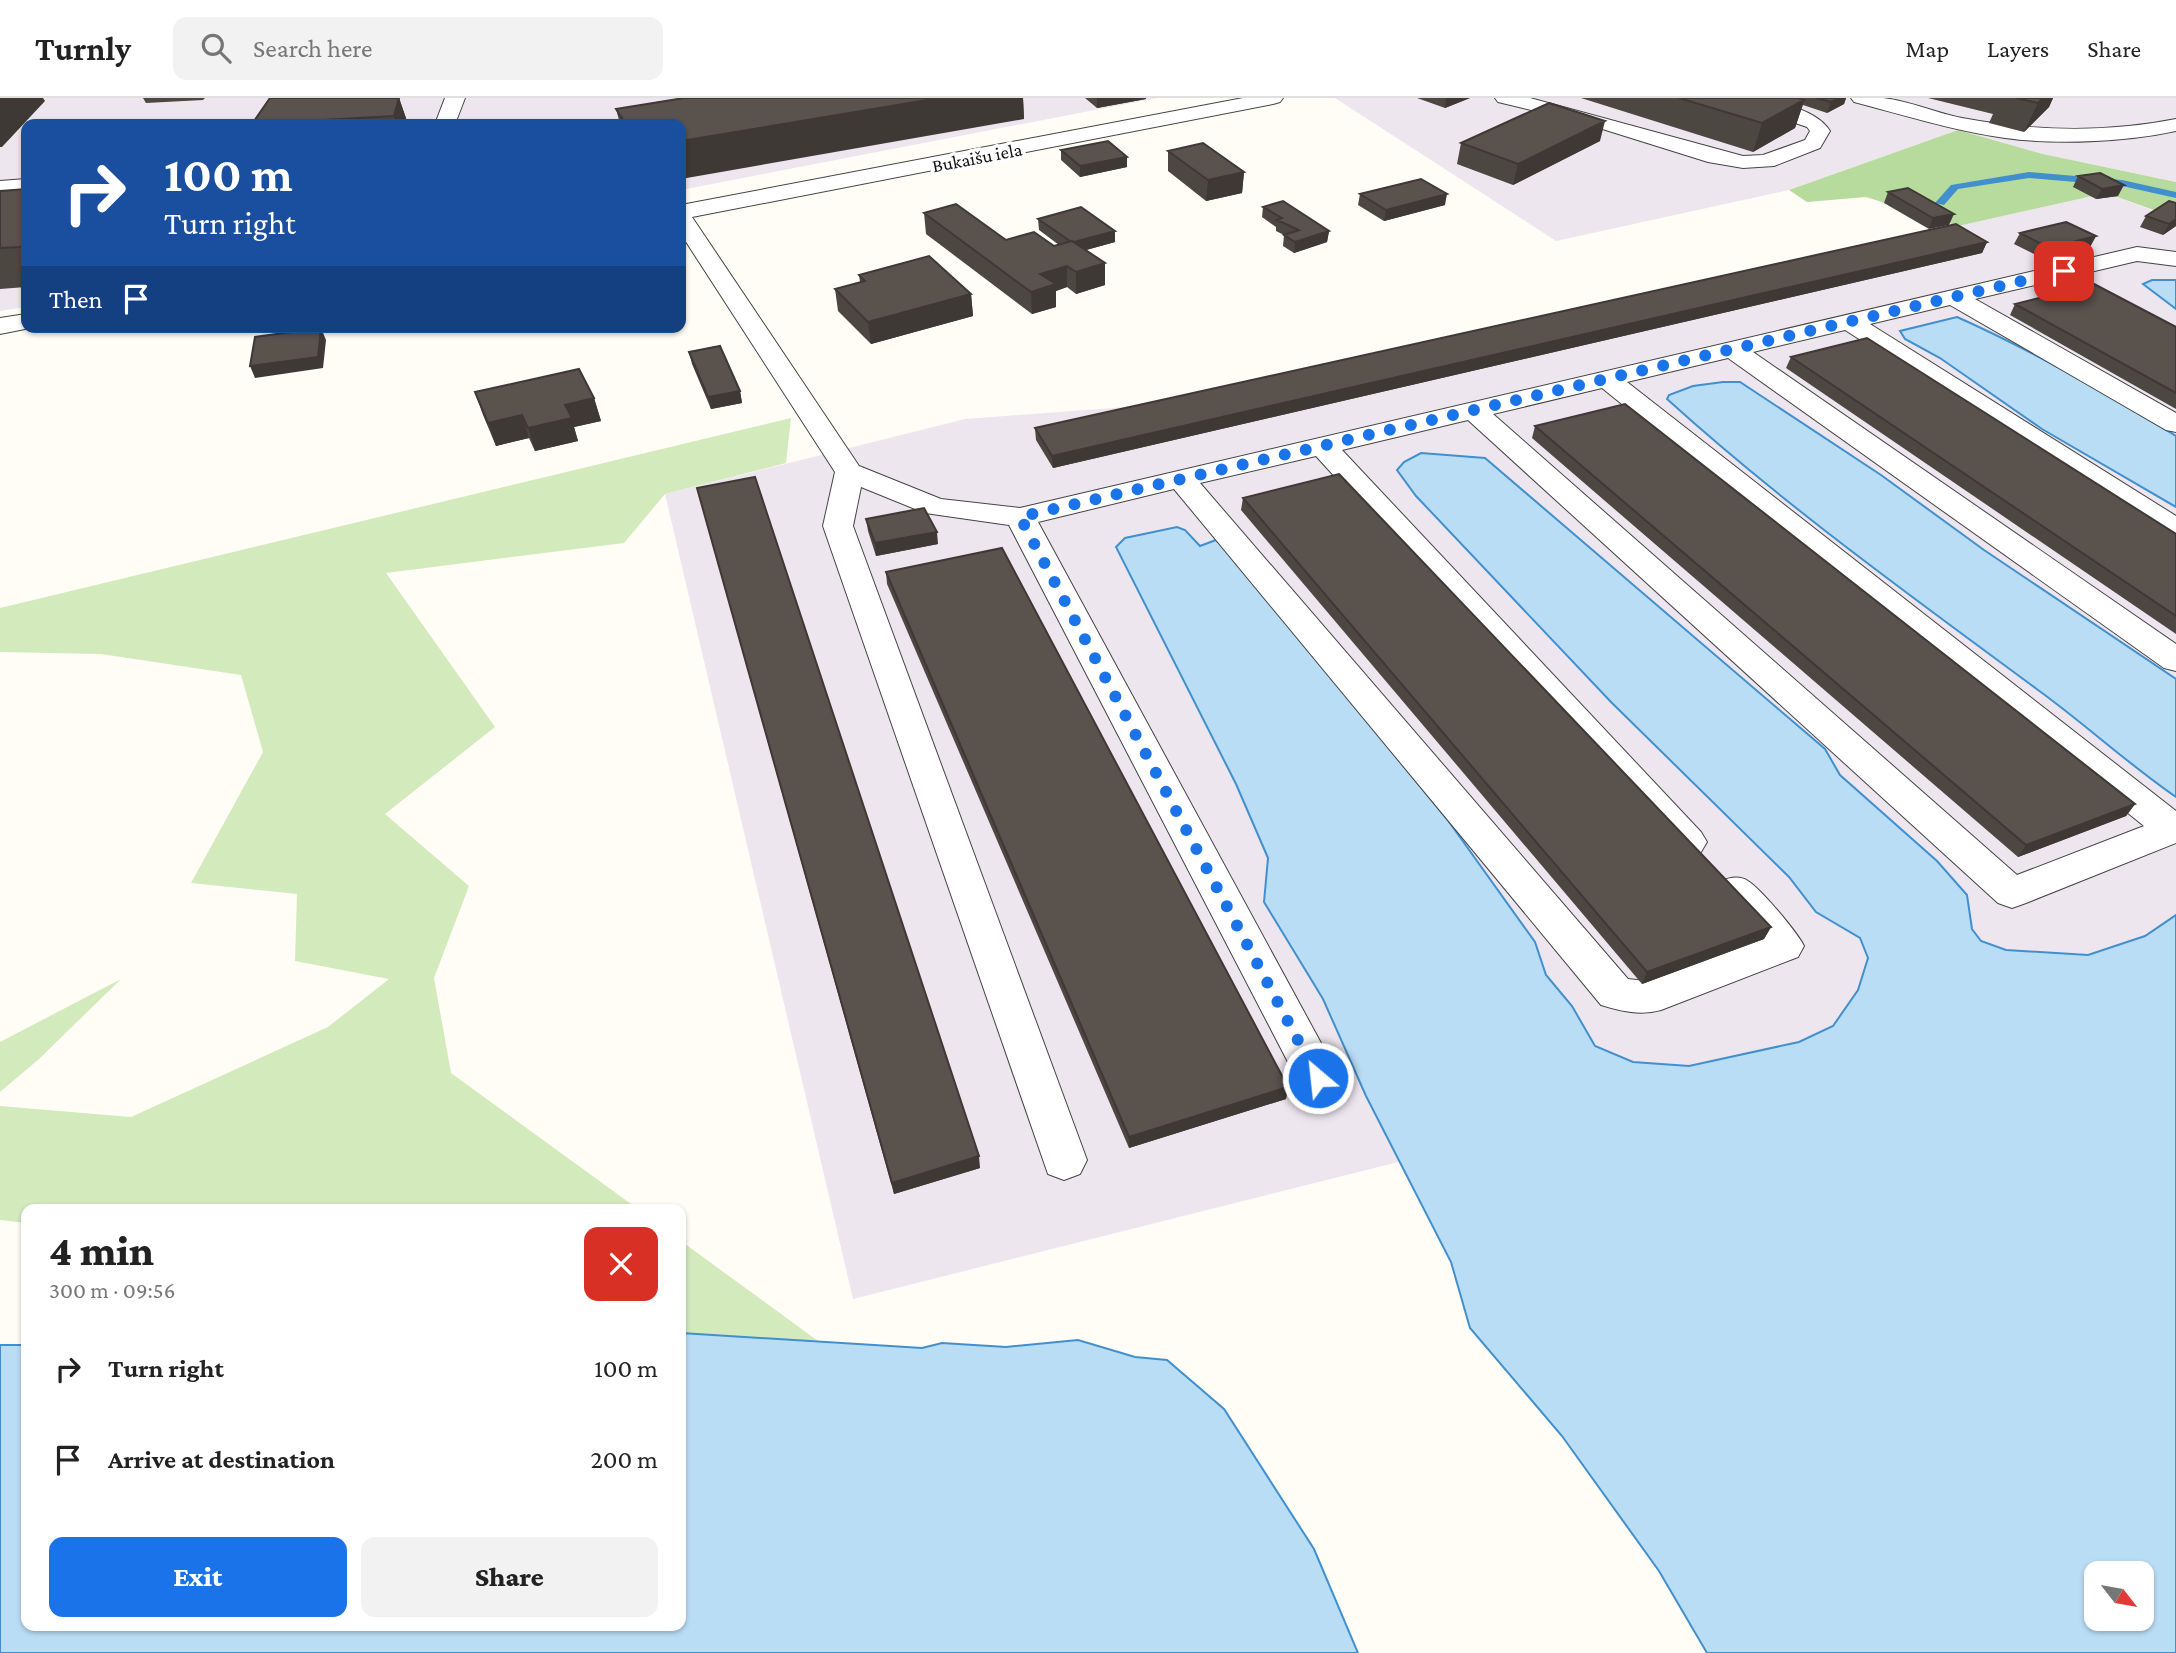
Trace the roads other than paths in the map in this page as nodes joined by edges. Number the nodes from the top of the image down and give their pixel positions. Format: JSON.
{"nodes":[{"id":1,"x":455,"y":98,"type":"edge"},
{"id":2,"x":1505,"y":98,"type":"edge"},
{"id":3,"x":1741,"y":98,"type":"edge"},
{"id":4,"x":1861,"y":98,"type":"edge"},
{"id":5,"x":1265,"y":99,"type":"edge"},
{"id":6,"x":446,"y":119,"type":"edge"},
{"id":7,"x":2176,"y":125,"type":"edge"},
{"id":8,"x":21,"y":186,"type":"edge"},
{"id":9,"x":0,"y":188,"type":"edge"},
{"id":10,"x":686,"y":211,"type":"edge"},
{"id":11,"x":686,"y":225,"type":"edge"},
{"id":12,"x":2176,"y":259,"type":"edge"},
{"id":13,"x":2064,"y":271,"type":"junction"},
{"id":14,"x":2097,"y":289,"type":"edge"},
{"id":15,"x":1953,"y":297,"type":"junction"},
{"id":16,"x":1849,"y":322,"type":"junction"},
{"id":17,"x":21,"y":323,"type":"edge"},
{"id":18,"x":0,"y":326,"type":"edge"},
{"id":19,"x":1732,"y":349,"type":"junction"},
{"id":20,"x":1607,"y":379,"type":"junction"},
{"id":21,"x":1473,"y":411,"type":"junction"},
{"id":22,"x":2176,"y":424,"type":"edge"},
{"id":23,"x":1323,"y":446,"type":"junction"},
{"id":24,"x":849,"y":472,"type":"junction"},
{"id":25,"x":1181,"y":479,"type":"junction"},
{"id":26,"x":1020,"y":517,"type":"junction"},
{"id":27,"x":2176,"y":529,"type":"edge"},
{"id":28,"x":2176,"y":660,"type":"edge"},
{"id":29,"x":1318,"y":1078,"type":"dead end"},
{"id":30,"x":1064,"y":1160,"type":"dead end"}],
"edges":[{"from":1,"to":6,"type":"street"},
{"from":2,"to":3,"type":"street"},
{"from":4,"to":7,"type":"street"},
{"from":5,"to":10,"type":"street","name":"Bukaišu iela"},
{"from":8,"to":9,"type":"street"},
{"from":11,"to":24,"type":"street"},
{"from":12,"to":13,"type":"street"},
{"from":13,"to":14,"type":"street"},
{"from":13,"to":15,"type":"street"},
{"from":15,"to":16,"type":"street"},
{"from":15,"to":22,"type":"street"},
{"from":16,"to":19,"type":"street"},
{"from":16,"to":27,"type":"street"},
{"from":17,"to":18,"type":"street"},
{"from":19,"to":20,"type":"street"},
{"from":19,"to":28,"type":"street"},
{"from":20,"to":21,"type":"street"},
{"from":20,"to":21,"type":"street"},
{"from":21,"to":23,"type":"street"},
{"from":23,"to":25,"type":"street"},
{"from":23,"to":25,"type":"street"},
{"from":24,"to":26,"type":"street"},
{"from":24,"to":30,"type":"street"},
{"from":25,"to":26,"type":"street"},
{"from":26,"to":29,"type":"street"}]}
